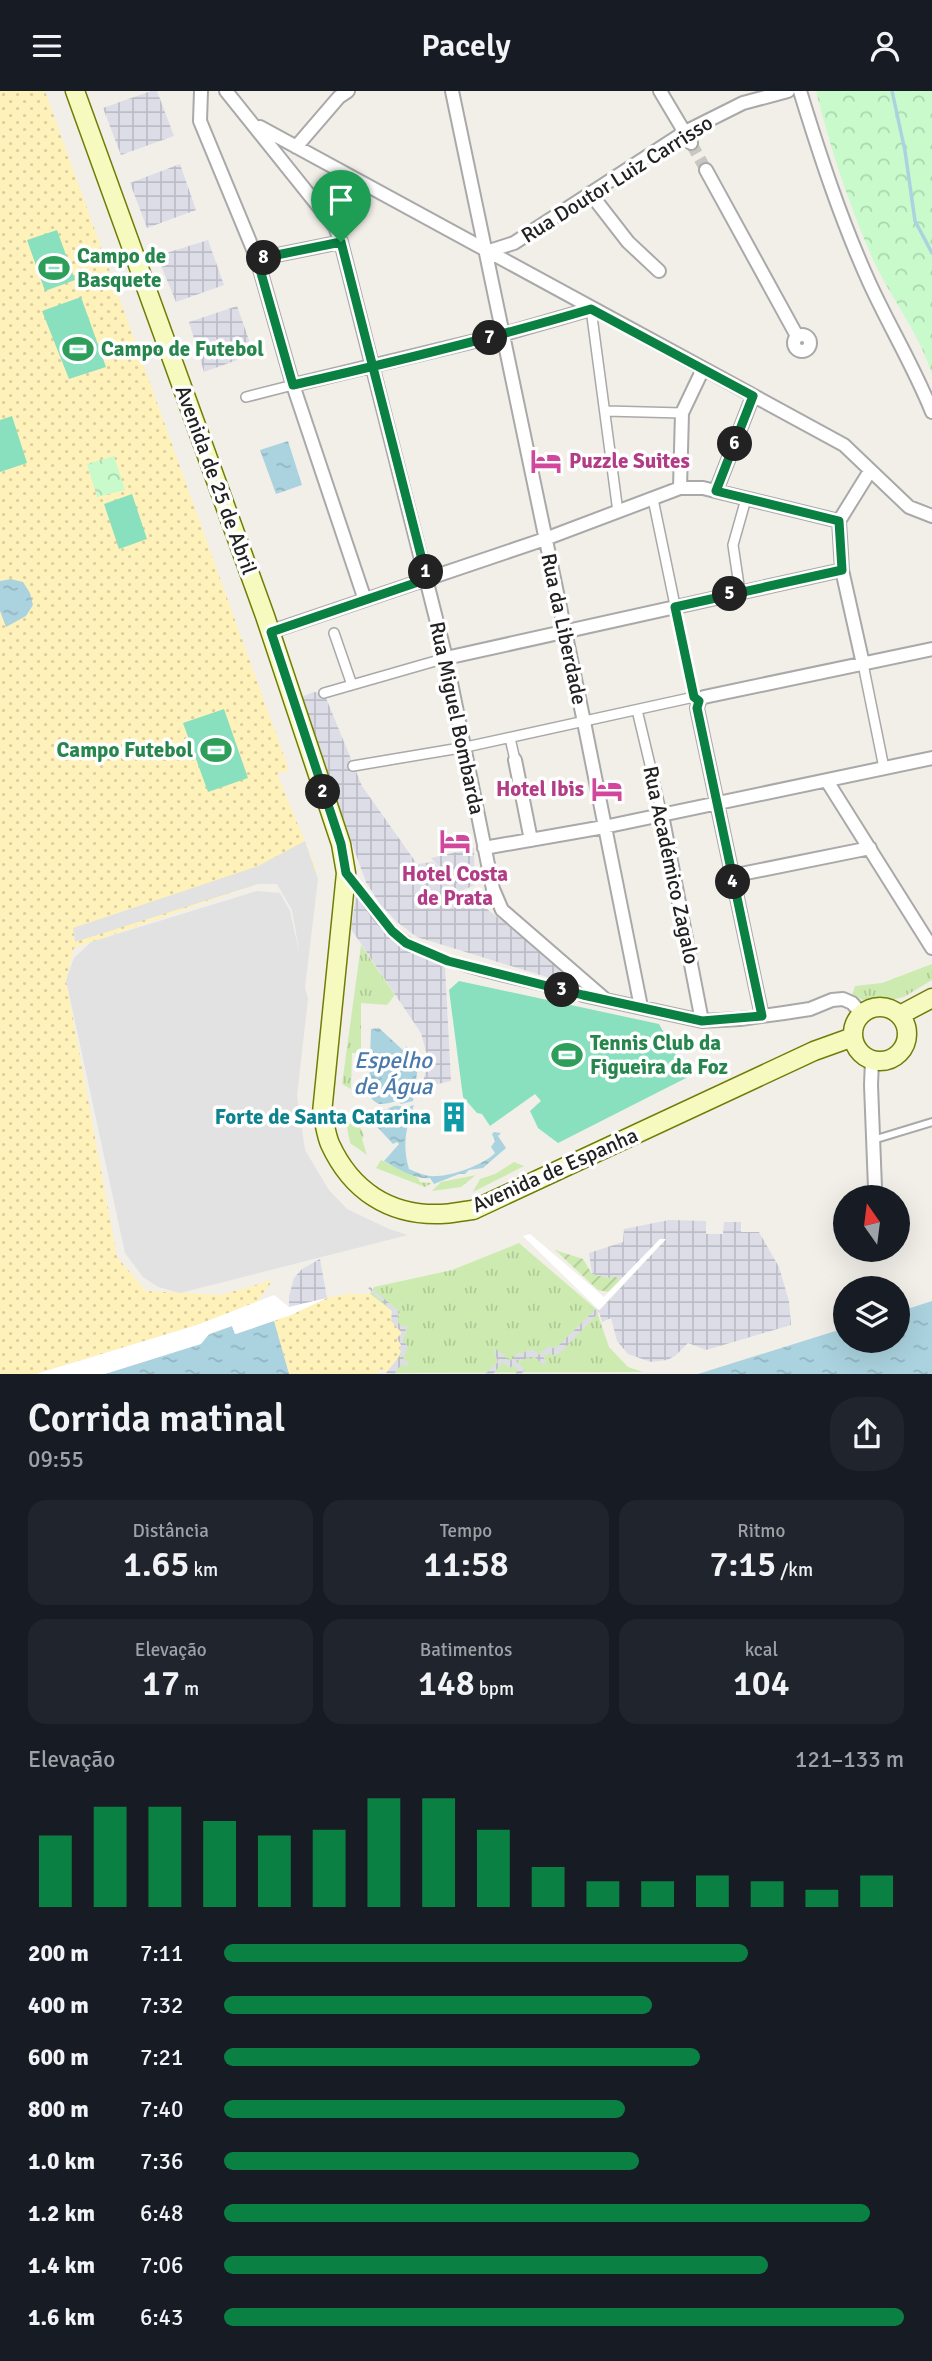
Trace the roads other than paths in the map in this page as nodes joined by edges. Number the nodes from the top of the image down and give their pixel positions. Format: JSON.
{"nodes":[{"id":1,"x":75,"y":91,"type":"edge"},
{"id":2,"x":201,"y":91,"type":"edge"},
{"id":3,"x":226,"y":91,"type":"edge"},
{"id":4,"x":237,"y":91,"type":"edge"},
{"id":5,"x":348,"y":91,"type":"edge"},
{"id":6,"x":452,"y":91,"type":"edge"},
{"id":7,"x":660,"y":91,"type":"edge"},
{"id":8,"x":788,"y":91,"type":"edge"},
{"id":9,"x":800,"y":91,"type":"edge"},
{"id":10,"x":254,"y":124,"type":"junction"},
{"id":11,"x":274,"y":135,"type":"junction"},
{"id":12,"x":688,"y":138,"type":"junction"},
{"id":13,"x":296,"y":147,"type":"junction"},
{"id":14,"x":706,"y":170,"type":"tunnel mouth"},
{"id":15,"x":590,"y":193,"type":"junction"},
{"id":16,"x":341,"y":242,"type":"junction"},
{"id":17,"x":486,"y":252,"type":"junction"},
{"id":18,"x":257,"y":259,"type":"junction"},
{"id":19,"x":659,"y":271,"type":"dead end"},
{"id":20,"x":591,"y":309,"type":"junction"},
{"id":21,"x":504,"y":334,"type":"junction"},
{"id":22,"x":797,"y":336,"type":"dead end"},
{"id":23,"x":374,"y":367,"type":"junction"},
{"id":24,"x":703,"y":369,"type":"junction"},
{"id":25,"x":293,"y":385,"type":"junction"},
{"id":26,"x":753,"y":396,"type":"junction"},
{"id":27,"x":246,"y":397,"type":"dead end"},
{"id":28,"x":606,"y":411,"type":"junction"},
{"id":29,"x":932,"y":412,"type":"edge"},
{"id":30,"x":682,"y":413,"type":"junction"},
{"id":31,"x":870,"y":471,"type":"junction"},
{"id":32,"x":680,"y":488,"type":"junction"},
{"id":33,"x":716,"y":491,"type":"junction"},
{"id":34,"x":653,"y":499,"type":"junction"},
{"id":35,"x":746,"y":499,"type":"junction"},
{"id":36,"x":618,"y":512,"type":"junction"},
{"id":37,"x":932,"y":516,"type":"edge"},
{"id":38,"x":839,"y":521,"type":"junction"},
{"id":39,"x":545,"y":539,"type":"junction"},
{"id":40,"x":842,"y":570,"type":"junction"},
{"id":41,"x":427,"y":579,"type":"junction"},
{"id":42,"x":740,"y":592,"type":"junction"},
{"id":43,"x":365,"y":600,"type":"junction"},
{"id":44,"x":675,"y":607,"type":"junction"},
{"id":45,"x":564,"y":631,"type":"junction"},
{"id":46,"x":271,"y":632,"type":"junction"},
{"id":47,"x":334,"y":633,"type":"dead end"},
{"id":48,"x":932,"y":649,"type":"edge"},
{"id":49,"x":446,"y":658,"type":"junction"},
{"id":50,"x":863,"y":664,"type":"junction"},
{"id":51,"x":352,"y":685,"type":"junction"},
{"id":52,"x":324,"y":693,"type":"dead end"},
{"id":53,"x":697,"y":699,"type":"junction"},
{"id":54,"x":637,"y":710,"type":"junction"},
{"id":55,"x":584,"y":722,"type":"junction"},
{"id":56,"x":510,"y":738,"type":"junction"},
{"id":57,"x":466,"y":747,"type":"junction"},
{"id":58,"x":932,"y":758,"type":"edge"},
{"id":59,"x":515,"y":760,"type":"joint"},
{"id":60,"x":353,"y":766,"type":"dead end"},
{"id":61,"x":884,"y":768,"type":"junction"},
{"id":62,"x":827,"y":781,"type":"junction"},
{"id":63,"x":716,"y":804,"type":"junction"},
{"id":64,"x":662,"y":815,"type":"junction"},
{"id":65,"x":604,"y":827,"type":"junction"},
{"id":66,"x":531,"y":840,"type":"junction"},
{"id":67,"x":484,"y":848,"type":"junction"},
{"id":68,"x":870,"y":848,"type":"junction"},
{"id":69,"x":346,"y":873,"type":"junction"},
{"id":70,"x":731,"y":876,"type":"junction"},
{"id":71,"x":932,"y":948,"type":"edge"},
{"id":72,"x":583,"y":995,"type":"joint"},
{"id":73,"x":932,"y":998,"type":"edge"},
{"id":74,"x":606,"y":1000,"type":"junction"},
{"id":75,"x":641,"y":1007,"type":"junction"},
{"id":76,"x":862,"y":1014,"type":"junction"},
{"id":77,"x":762,"y":1016,"type":"junction"},
{"id":78,"x":900,"y":1016,"type":"junction"},
{"id":79,"x":702,"y":1021,"type":"junction"},
{"id":80,"x":853,"y":1037,"type":"junction"},
{"id":81,"x":872,"y":1060,"type":"junction"},
{"id":82,"x":932,"y":1122,"type":"edge"},
{"id":83,"x":873,"y":1140,"type":"junction"},
{"id":84,"x":875,"y":1185,"type":"edge"}],
"edges":[{"from":1,"to":46,"type":"main road","name":"Avenida de 25 de Abril"},
{"from":2,"to":18,"type":"street"},
{"from":3,"to":10,"type":"street","name":"Rua Miguel Bombarda"},
{"from":4,"to":11,"type":"street"},
{"from":5,"to":13,"type":"street"},
{"from":6,"to":17,"type":"street","name":"Rua da Liberdade"},
{"from":7,"to":12,"type":"street"},
{"from":8,"to":12,"type":"street","name":"Rua Doutor Luiz Carrisso"},
{"from":9,"to":29,"type":"street"},
{"from":10,"to":11,"type":"street"},
{"from":10,"to":16,"type":"street","name":"Rua Miguel Bombarda"},
{"from":11,"to":13,"type":"street"},
{"from":12,"to":15,"type":"street","name":"Rua Doutor Luiz Carrisso"},
{"from":13,"to":17,"type":"street"},
{"from":14,"to":22,"type":"street"},
{"from":15,"to":17,"type":"street","name":"Rua Doutor Luiz Carrisso"},
{"from":15,"to":19,"type":"street"},
{"from":16,"to":18,"type":"street"},
{"from":16,"to":23,"type":"street","name":"Rua Miguel Bombarda"},
{"from":17,"to":20,"type":"street"},
{"from":17,"to":21,"type":"street","name":"Rua da Liberdade"},
{"from":18,"to":25,"type":"street"},
{"from":20,"to":21,"type":"street"},
{"from":20,"to":24,"type":"street"},
{"from":20,"to":28,"type":"street"},
{"from":21,"to":23,"type":"street"},
{"from":21,"to":39,"type":"street","name":"Rua da Liberdade"},
{"from":23,"to":25,"type":"street"},
{"from":23,"to":41,"type":"street","name":"Rua Miguel Bombarda"},
{"from":24,"to":26,"type":"street"},
{"from":24,"to":30,"type":"street"},
{"from":25,"to":27,"type":"street"},
{"from":25,"to":43,"type":"street"},
{"from":26,"to":31,"type":"street"},
{"from":26,"to":33,"type":"street"},
{"from":28,"to":30,"type":"street"},
{"from":28,"to":36,"type":"street"},
{"from":30,"to":32,"type":"street"},
{"from":31,"to":37,"type":"street"},
{"from":31,"to":38,"type":"street"},
{"from":32,"to":33,"type":"street"},
{"from":32,"to":34,"type":"street"},
{"from":33,"to":35,"type":"street"},
{"from":34,"to":36,"type":"street"},
{"from":34,"to":44,"type":"street"},
{"from":35,"to":38,"type":"street"},
{"from":35,"to":42,"type":"street"},
{"from":36,"to":39,"type":"street"},
{"from":38,"to":40,"type":"street"},
{"from":39,"to":41,"type":"street"},
{"from":39,"to":45,"type":"street","name":"Rua da Liberdade"},
{"from":40,"to":42,"type":"street"},
{"from":40,"to":50,"type":"street"},
{"from":41,"to":43,"type":"street"},
{"from":41,"to":49,"type":"street","name":"Rua Miguel Bombarda"},
{"from":42,"to":44,"type":"street"},
{"from":43,"to":46,"type":"street"},
{"from":44,"to":45,"type":"street"},
{"from":44,"to":53,"type":"street"},
{"from":45,"to":49,"type":"street"},
{"from":45,"to":55,"type":"street","name":"Rua da Liberdade"},
{"from":46,"to":69,"type":"main road","name":"Avenida de 25 de Abril"},
{"from":47,"to":51,"type":"street"},
{"from":48,"to":50,"type":"street"},
{"from":49,"to":51,"type":"street"},
{"from":49,"to":57,"type":"street","name":"Rua Miguel Bombarda"},
{"from":50,"to":53,"type":"street"},
{"from":50,"to":61,"type":"street"},
{"from":51,"to":52,"type":"street"},
{"from":53,"to":54,"type":"street"},
{"from":53,"to":63,"type":"street"},
{"from":54,"to":55,"type":"street"},
{"from":54,"to":64,"type":"street","name":"Rua Académico Zagalo"},
{"from":55,"to":56,"type":"street"},
{"from":55,"to":65,"type":"street","name":"Rua da Liberdade"},
{"from":56,"to":57,"type":"street"},
{"from":56,"to":59,"type":"street"},
{"from":57,"to":60,"type":"street"},
{"from":57,"to":67,"type":"street","name":"Rua Miguel Bombarda"},
{"from":58,"to":61,"type":"street"},
{"from":59,"to":66,"type":"street"},
{"from":61,"to":62,"type":"street"},
{"from":62,"to":63,"type":"street"},
{"from":62,"to":68,"type":"street"},
{"from":63,"to":64,"type":"street"},
{"from":63,"to":70,"type":"street"},
{"from":64,"to":65,"type":"street"},
{"from":64,"to":79,"type":"street","name":"Rua Académico Zagalo"},
{"from":65,"to":66,"type":"street"},
{"from":65,"to":75,"type":"street","name":"Rua da Liberdade"},
{"from":66,"to":67,"type":"street"},
{"from":67,"to":74,"type":"street","name":"Rua Miguel Bombarda"},
{"from":68,"to":70,"type":"street"},
{"from":68,"to":71,"type":"street"},
{"from":69,"to":72,"type":"street"},
{"from":69,"to":80,"type":"main road","name":"Avenida de Espanha"},
{"from":70,"to":77,"type":"street"},
{"from":72,"to":74,"type":"street"},
{"from":73,"to":78,"type":"main road"},
{"from":74,"to":75,"type":"street"},
{"from":75,"to":79,"type":"street"},
{"from":76,"to":77,"type":"street"},
{"from":76,"to":78,"type":"main road"},
{"from":76,"to":80,"type":"main road"},
{"from":77,"to":79,"type":"street"},
{"from":78,"to":81,"type":"main road"},
{"from":80,"to":81,"type":"main road"},
{"from":81,"to":83,"type":"street"},
{"from":82,"to":83,"type":"lane"},
{"from":83,"to":84,"type":"street"}]}
